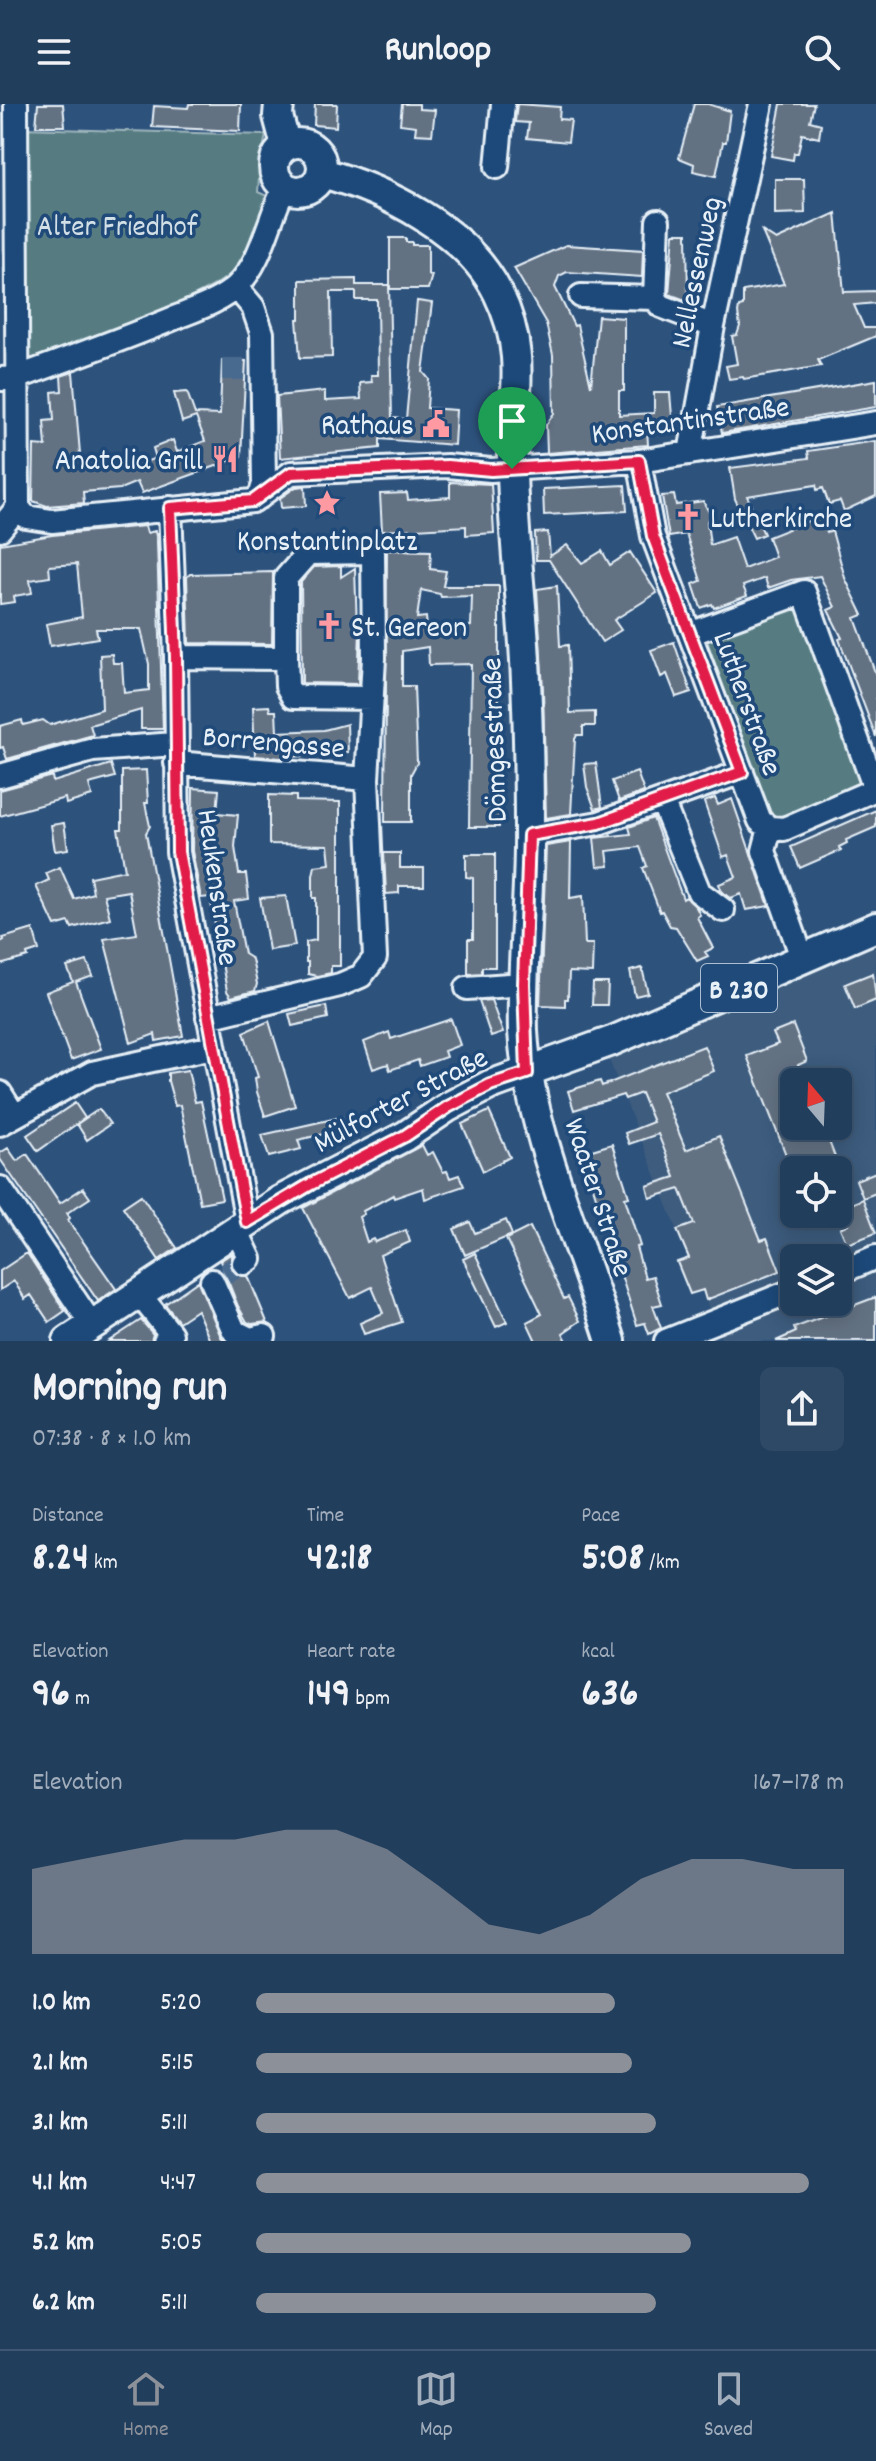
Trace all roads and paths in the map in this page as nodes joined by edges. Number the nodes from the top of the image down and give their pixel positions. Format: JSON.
{"nodes":[{"id":1,"x":16,"y":104,"type":"edge"},
{"id":2,"x":279,"y":104,"type":"edge"},
{"id":3,"x":503,"y":104,"type":"edge"},
{"id":4,"x":761,"y":104,"type":"edge"},
{"id":5,"x":286,"y":146,"type":"junction"},
{"id":6,"x":497,"y":167,"type":"dead end"},
{"id":7,"x":322,"y":173,"type":"junction"},
{"id":8,"x":285,"y":187,"type":"junction"},
{"id":9,"x":658,"y":221,"type":"dead end"},
{"id":10,"x":236,"y":287,"type":"junction"},
{"id":11,"x":581,"y":296,"type":"dead end"},
{"id":12,"x":655,"y":298,"type":"junction"},
{"id":13,"x":713,"y":326,"type":"junction"},
{"id":14,"x":8,"y":378,"type":"edge"},
{"id":15,"x":876,"y":423,"type":"edge"},
{"id":16,"x":690,"y":453,"type":"junction"},
{"id":17,"x":639,"y":461,"type":"junction"},
{"id":18,"x":502,"y":469,"type":"junction"},
{"id":19,"x":260,"y":497,"type":"junction"},
{"id":20,"x":18,"y":507,"type":"junction"},
{"id":21,"x":170,"y":508,"type":"junction"},
{"id":22,"x":0,"y":529,"type":"edge"},
{"id":23,"x":692,"y":633,"type":"junction"},
{"id":24,"x":176,"y":657,"type":"junction"},
{"id":25,"x":286,"y":658,"type":"junction"},
{"id":26,"x":372,"y":698,"type":"junction"},
{"id":27,"x":175,"y":753,"type":"junction"},
{"id":28,"x":742,"y":772,"type":"junction"},
{"id":29,"x":0,"y":776,"type":"edge"},
{"id":30,"x":367,"y":779,"type":"junction"},
{"id":31,"x":876,"y":789,"type":"edge"},
{"id":32,"x":662,"y":801,"type":"junction"},
{"id":33,"x":770,"y":828,"type":"junction"},
{"id":34,"x":529,"y":835,"type":"junction"},
{"id":35,"x":723,"y":910,"type":"dead end"},
{"id":36,"x":876,"y":927,"type":"edge"},
{"id":37,"x":803,"y":960,"type":"junction"},
{"id":38,"x":524,"y":984,"type":"junction"},
{"id":39,"x":467,"y":988,"type":"dead end"},
{"id":40,"x":208,"y":1017,"type":"junction"},
{"id":41,"x":213,"y":1047,"type":"junction"},
{"id":42,"x":527,"y":1073,"type":"junction"},
{"id":43,"x":0,"y":1093,"type":"edge"},
{"id":44,"x":7,"y":1119,"type":"edge"},
{"id":45,"x":0,"y":1188,"type":"edge"},
{"id":46,"x":243,"y":1224,"type":"junction"},
{"id":47,"x":199,"y":1254,"type":"junction"},
{"id":48,"x":876,"y":1257,"type":"edge"},
{"id":49,"x":852,"y":1267,"type":"edge"},
{"id":50,"x":227,"y":1272,"type":"junction"},
{"id":51,"x":139,"y":1294,"type":"junction"},
{"id":52,"x":780,"y":1296,"type":"edge"},
{"id":53,"x":92,"y":1325,"type":"junction"},
{"id":54,"x":174,"y":1336,"type":"edge"},
{"id":55,"x":264,"y":1336,"type":"dead end"},
{"id":56,"x":68,"y":1341,"type":"edge"},
{"id":57,"x":611,"y":1341,"type":"edge"},
{"id":58,"x":666,"y":1341,"type":"edge"}],
"edges":[{"from":1,"to":14,"type":"street"},
{"from":2,"to":5,"type":"main road"},
{"from":3,"to":6,"type":"street"},
{"from":4,"to":13,"type":"street","name":"Nellessenweg"},
{"from":5,"to":7,"type":"main road"},
{"from":5,"to":8,"type":"main road"},
{"from":7,"to":8,"type":"main road"},
{"from":7,"to":18,"type":"main road","name":"Dömgesstraße"},
{"from":8,"to":10,"type":"street"},
{"from":9,"to":12,"type":"street"},
{"from":10,"to":14,"type":"street"},
{"from":10,"to":19,"type":"street"},
{"from":11,"to":12,"type":"street"},
{"from":12,"to":13,"type":"street"},
{"from":13,"to":16,"type":"street","name":"Nellessenweg"},
{"from":14,"to":20,"type":"street"},
{"from":15,"to":16,"type":"street","name":"Konstantinstraße"},
{"from":16,"to":17,"type":"street","name":"Konstantinstraße"},
{"from":17,"to":18,"type":"street","name":"Konstantinstraße"},
{"from":17,"to":23,"type":"street","name":"Lutherstraße"},
{"from":18,"to":19,"type":"street","name":"Konstantinstraße"},
{"from":18,"to":34,"type":"main road","name":"Dömgesstraße"},
{"from":19,"to":21,"type":"street"},
{"from":20,"to":21,"type":"street"},
{"from":20,"to":22,"type":"street"},
{"from":21,"to":24,"type":"street","name":"Heukenstraße"},
{"from":23,"to":28,"type":"street","name":"Lutherstraße"},
{"from":23,"to":31,"type":"street"},
{"from":24,"to":25,"type":"street"},
{"from":24,"to":27,"type":"street","name":"Heukenstraße"},
{"from":25,"to":26,"type":"street"},
{"from":25,"to":26,"type":"street","name":"Borrengasse"},
{"from":26,"to":30,"type":"street","name":"Borrengasse"},
{"from":27,"to":29,"type":"street","name":"Borrengasse"},
{"from":27,"to":30,"type":"street","name":"Borrengasse"},
{"from":27,"to":40,"type":"street","name":"Heukenstraße"},
{"from":28,"to":32,"type":"street"},
{"from":28,"to":33,"type":"street","name":"Lutherstraße"},
{"from":30,"to":40,"type":"street","name":"Borrengasse"},
{"from":31,"to":33,"type":"street"},
{"from":32,"to":34,"type":"street"},
{"from":32,"to":35,"type":"street"},
{"from":33,"to":37,"type":"street"},
{"from":34,"to":38,"type":"main road","name":"Dömgesstraße"},
{"from":36,"to":37,"type":"main road","name":"Mülforter Straße","number":"B 230"},
{"from":37,"to":42,"type":"main road","name":"Mülforter Straße","number":"B 230"},
{"from":38,"to":39,"type":"street"},
{"from":38,"to":42,"type":"main road","name":"Dömgesstraße"},
{"from":40,"to":41,"type":"street","name":"Heukenstraße"},
{"from":41,"to":44,"type":"street"},
{"from":41,"to":46,"type":"street","name":"Heukenstraße"},
{"from":42,"to":46,"type":"main road","name":"Mülforter Straße","number":"B 230"},
{"from":42,"to":57,"type":"main road","name":"Waater Straße"},
{"from":43,"to":44,"type":"street"},
{"from":45,"to":53,"type":"street"},
{"from":46,"to":47,"type":"main road","name":"Mülforter Straße","number":"B 230"},
{"from":46,"to":50,"type":"street","name":"Heukenstraße"},
{"from":47,"to":50,"type":"street"},
{"from":47,"to":51,"type":"main road","name":"Mülforter Straße","number":"B 230"},
{"from":48,"to":49,"type":"street"},
{"from":50,"to":55,"type":"street"},
{"from":51,"to":53,"type":"main road","name":"Mülforter Straße","number":"B 230"},
{"from":51,"to":54,"type":"street"},
{"from":52,"to":58,"type":"street"},
{"from":53,"to":56,"type":"main road","name":"Mülforter Straße","number":"B 230"}]}
